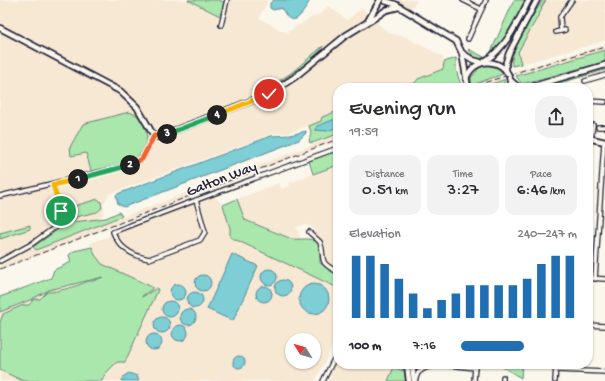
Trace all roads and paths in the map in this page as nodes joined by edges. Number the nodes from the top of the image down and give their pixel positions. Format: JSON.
{"nodes":[{"id":1,"x":227,"y":0,"type":"edge"},
{"id":2,"x":463,"y":0,"type":"edge"},
{"id":3,"x":486,"y":0,"type":"edge"},
{"id":4,"x":529,"y":0,"type":"edge"},
{"id":5,"x":537,"y":0,"type":"edge"},
{"id":6,"x":572,"y":0,"type":"edge"},
{"id":7,"x":384,"y":1,"type":"edge"},
{"id":8,"x":377,"y":2,"type":"edge"},
{"id":9,"x":399,"y":7,"type":"junction"},
{"id":10,"x":482,"y":9,"type":"junction"},
{"id":11,"x":385,"y":10,"type":"junction"},
{"id":12,"x":368,"y":21,"type":"junction"},
{"id":13,"x":221,"y":25,"type":"dead end"},
{"id":14,"x":0,"y":28,"type":"edge"},
{"id":15,"x":561,"y":31,"type":"dead end"},
{"id":16,"x":468,"y":39,"type":"dead end"},
{"id":17,"x":462,"y":53,"type":"junction"},
{"id":18,"x":483,"y":62,"type":"junction"},
{"id":19,"x":605,"y":64,"type":"edge"},
{"id":20,"x":506,"y":71,"type":"junction"},
{"id":21,"x":605,"y":75,"type":"edge"},
{"id":22,"x":466,"y":79,"type":"junction"},
{"id":23,"x":510,"y":80,"type":"joint"},
{"id":24,"x":585,"y":81,"type":"dead end"},
{"id":25,"x":467,"y":83,"type":"edge"},
{"id":26,"x":514,"y":83,"type":"edge"},
{"id":27,"x":549,"y":83,"type":"edge"},
{"id":28,"x":593,"y":101,"type":"edge"},
{"id":29,"x":605,"y":102,"type":"edge"},
{"id":30,"x":594,"y":125,"type":"dead end"},
{"id":31,"x":598,"y":127,"type":"dead end"},
{"id":32,"x":605,"y":127,"type":"edge"},
{"id":33,"x":593,"y":128,"type":"edge"},
{"id":34,"x":154,"y":136,"type":"junction"},
{"id":35,"x":593,"y":139,"type":"edge"},
{"id":36,"x":605,"y":142,"type":"edge"},
{"id":37,"x":333,"y":150,"type":"edge"},
{"id":38,"x":53,"y":185,"type":"junction"},
{"id":39,"x":0,"y":196,"type":"edge"},
{"id":40,"x":196,"y":200,"type":"junction"},
{"id":41,"x":309,"y":232,"type":"dead end"},
{"id":42,"x":0,"y":260,"type":"edge"},
{"id":43,"x":333,"y":269,"type":"edge"},
{"id":44,"x":593,"y":279,"type":"edge"},
{"id":45,"x":596,"y":279,"type":"junction"},
{"id":46,"x":605,"y":279,"type":"edge"},
{"id":47,"x":593,"y":326,"type":"edge"},
{"id":48,"x":605,"y":326,"type":"edge"},
{"id":49,"x":333,"y":361,"type":"edge"},
{"id":50,"x":408,"y":369,"type":"edge"},
{"id":51,"x":413,"y":369,"type":"edge"},
{"id":52,"x":424,"y":369,"type":"edge"},
{"id":53,"x":475,"y":369,"type":"edge"},
{"id":54,"x":556,"y":370,"type":"joint"},
{"id":55,"x":605,"y":372,"type":"edge"},
{"id":56,"x":323,"y":381,"type":"edge"},
{"id":57,"x":409,"y":381,"type":"edge"},
{"id":58,"x":415,"y":381,"type":"edge"},
{"id":59,"x":474,"y":381,"type":"edge"},
{"id":60,"x":555,"y":381,"type":"edge"}],
"edges":[{"from":1,"to":13,"type":"street"},
{"from":2,"to":10,"type":"street"},
{"from":3,"to":10,"type":"street"},
{"from":4,"to":18,"type":"main road"},
{"from":5,"to":20,"type":"main road"},
{"from":6,"to":15,"type":"street"},
{"from":7,"to":9,"type":"main road"},
{"from":7,"to":11,"type":"main road"},
{"from":8,"to":11,"type":"main road"},
{"from":8,"to":12,"type":"main road"},
{"from":9,"to":11,"type":"main road"},
{"from":9,"to":17,"type":"main road"},
{"from":10,"to":16,"type":"street"},
{"from":11,"to":12,"type":"main road"},
{"from":12,"to":34,"type":"main road"},
{"from":14,"to":34,"type":"main road"},
{"from":17,"to":18,"type":"main road"},
{"from":17,"to":22,"type":"main road"},
{"from":18,"to":20,"type":"main road"},
{"from":18,"to":22,"type":"main road"},
{"from":19,"to":27,"type":"main road"},
{"from":20,"to":23,"type":"main road"},
{"from":21,"to":24,"type":"street"},
{"from":22,"to":25,"type":"main road"},
{"from":23,"to":26,"type":"main road"},
{"from":28,"to":29,"type":"street"},
{"from":30,"to":33,"type":"street"},
{"from":31,"to":32,"type":"street"},
{"from":34,"to":38,"type":"street"},
{"from":35,"to":36,"type":"main road"},
{"from":36,"to":45,"type":"street"},
{"from":37,"to":40,"type":"street","name":"Galton Way"},
{"from":38,"to":39,"type":"street"},
{"from":38,"to":42,"type":"street"},
{"from":40,"to":40,"type":"street","name":"Galton Way"},
{"from":41,"to":43,"type":"street"},
{"from":44,"to":45,"type":"street"},
{"from":45,"to":46,"type":"street"},
{"from":47,"to":48,"type":"street"},
{"from":49,"to":56,"type":"street"},
{"from":50,"to":57,"type":"main road"},
{"from":51,"to":58,"type":"main road"},
{"from":52,"to":58,"type":"street"},
{"from":53,"to":59,"type":"street"},
{"from":54,"to":55,"type":"street"},
{"from":54,"to":60,"type":"street"}]}
